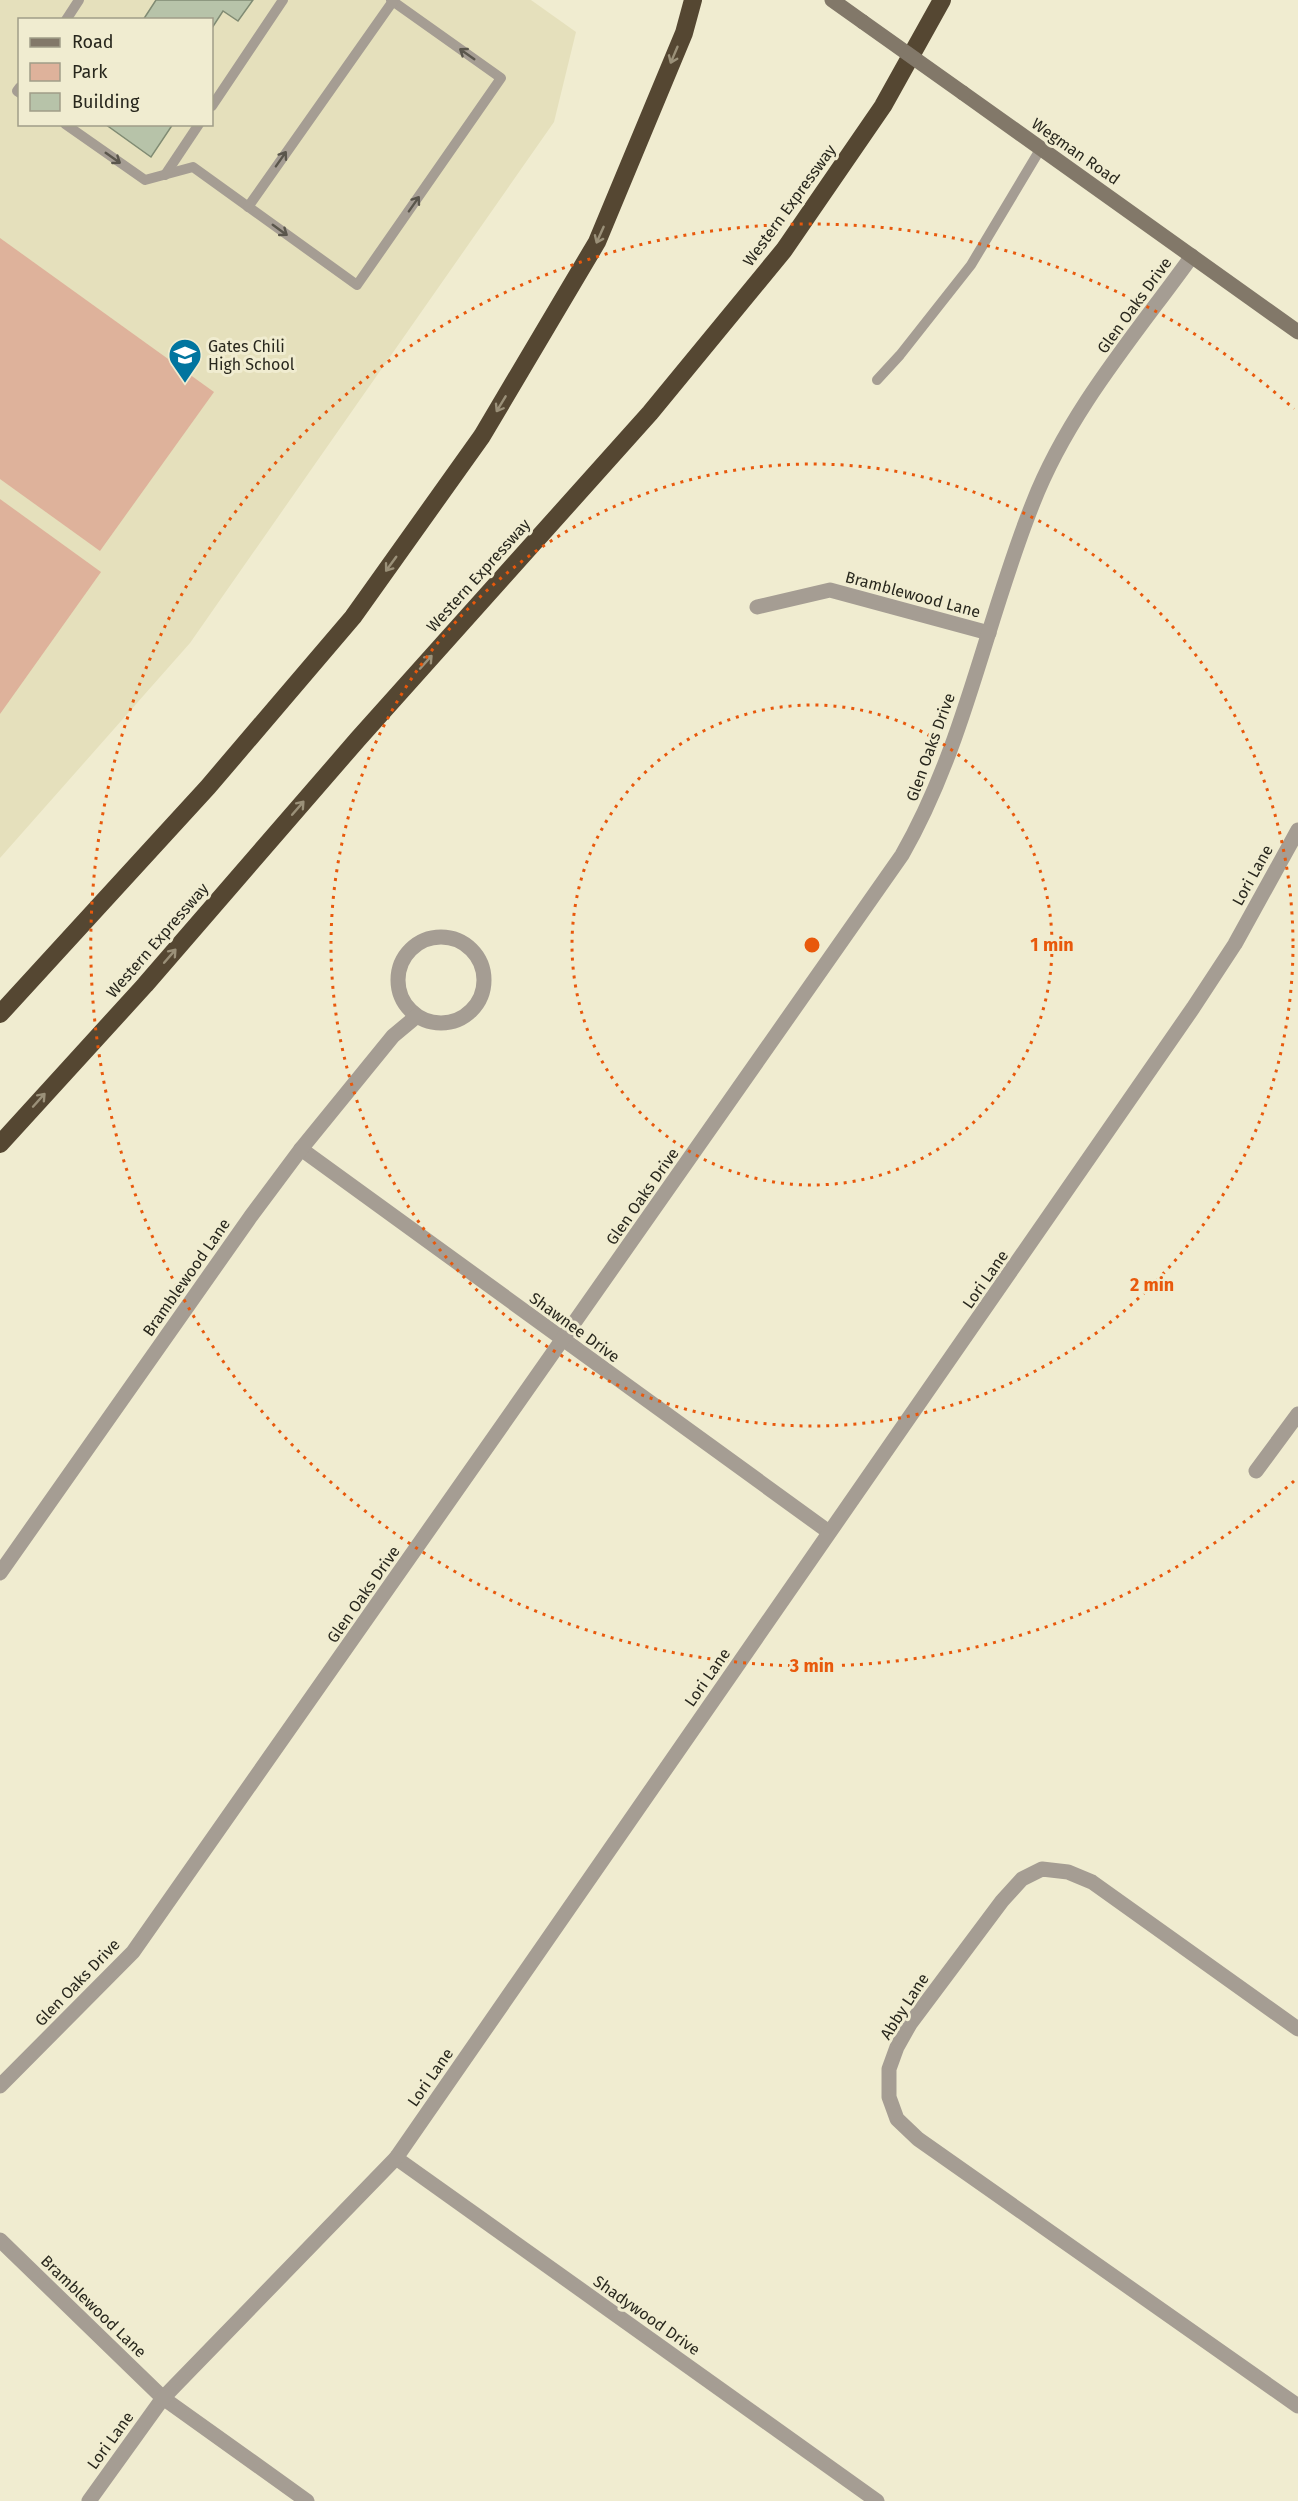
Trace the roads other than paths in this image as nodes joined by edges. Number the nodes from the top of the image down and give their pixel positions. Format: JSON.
{"nodes":[{"id":1,"x":80,"y":0,"type":"edge"},
{"id":2,"x":283,"y":0,"type":"edge"},
{"id":3,"x":693,"y":0,"type":"edge"},
{"id":4,"x":832,"y":0,"type":"edge"},
{"id":5,"x":942,"y":0,"type":"edge"},
{"id":6,"x":392,"y":1,"type":"edge"},
{"id":7,"x":67,"y":18,"type":"edge"},
{"id":8,"x":213,"y":105,"type":"edge"},
{"id":9,"x":68,"y":126,"type":"edge"},
{"id":10,"x":198,"y":126,"type":"edge"},
{"id":11,"x":1041,"y":148,"type":"junction"},
{"id":12,"x":165,"y":175,"type":"junction"},
{"id":13,"x":248,"y":207,"type":"junction"},
{"id":14,"x":1192,"y":256,"type":"junction"},
{"id":15,"x":1298,"y":332,"type":"edge"},
{"id":16,"x":877,"y":380,"type":"dead end"},
{"id":17,"x":757,"y":607,"type":"dead end"},
{"id":18,"x":989,"y":633,"type":"junction"},
{"id":19,"x":1298,"y":830,"type":"edge"},
{"id":20,"x":0,"y":1014,"type":"edge"},
{"id":21,"x":417,"y":1016,"type":"junction"},
{"id":22,"x":0,"y":1144,"type":"edge"},
{"id":23,"x":301,"y":1149,"type":"junction"},
{"id":24,"x":563,"y":1341,"type":"junction"},
{"id":25,"x":1298,"y":1414,"type":"edge"},
{"id":26,"x":1256,"y":1471,"type":"dead end"},
{"id":27,"x":829,"y":1532,"type":"junction"},
{"id":28,"x":0,"y":1573,"type":"edge"},
{"id":29,"x":1298,"y":2029,"type":"edge"},
{"id":30,"x":0,"y":2086,"type":"edge"},
{"id":31,"x":396,"y":2158,"type":"junction"},
{"id":32,"x":0,"y":2240,"type":"edge"},
{"id":33,"x":163,"y":2398,"type":"junction"},
{"id":34,"x":1298,"y":2406,"type":"edge"},
{"id":35,"x":89,"y":2501,"type":"edge"},
{"id":36,"x":307,"y":2501,"type":"edge"},
{"id":37,"x":877,"y":2501,"type":"edge"}],
"edges":[{"from":1,"to":7,"type":"lane"},
{"from":2,"to":8,"type":"lane"},
{"from":3,"to":20,"type":"highway","one_way":true},
{"from":4,"to":11,"type":"street","name":"Wegman Road","bridge":true},
{"from":22,"to":5,"type":"highway","name":"Western Expressway","one_way":true},
{"from":13,"to":6,"type":"lane","one_way":true},
{"from":13,"to":6,"type":"lane","one_way":true},
{"from":9,"to":12,"type":"lane","one_way":true},
{"from":10,"to":12,"type":"lane"},
{"from":11,"to":14,"type":"street","name":"Wegman Road"},
{"from":11,"to":16,"type":"lane"},
{"from":12,"to":13,"type":"lane"},
{"from":14,"to":15,"type":"street","name":"Wegman Road"},
{"from":14,"to":18,"type":"street","name":"Glen Oaks Drive"},
{"from":17,"to":18,"type":"street","name":"Bramblewood Lane"},
{"from":18,"to":24,"type":"street","name":"Glen Oaks Drive"},
{"from":19,"to":27,"type":"street","name":"Lori Lane"},
{"from":21,"to":21,"type":"street"},
{"from":21,"to":23,"type":"street","name":"Bramblewood Lane"},
{"from":23,"to":24,"type":"street","name":"Shawnee Drive"},
{"from":23,"to":28,"type":"street","name":"Bramblewood Lane"},
{"from":24,"to":27,"type":"street","name":"Shawnee Drive"},
{"from":24,"to":30,"type":"street","name":"Glen Oaks Drive"},
{"from":25,"to":26,"type":"street"},
{"from":27,"to":31,"type":"street","name":"Lori Lane"},
{"from":29,"to":34,"type":"street","name":"Abby Lane"},
{"from":31,"to":33,"type":"street","name":"Lori Lane"},
{"from":31,"to":37,"type":"street","name":"Shadywood Drive"},
{"from":32,"to":33,"type":"street","name":"Bramblewood Lane"},
{"from":33,"to":35,"type":"street","name":"Lori Lane"},
{"from":33,"to":36,"type":"street"}]}
